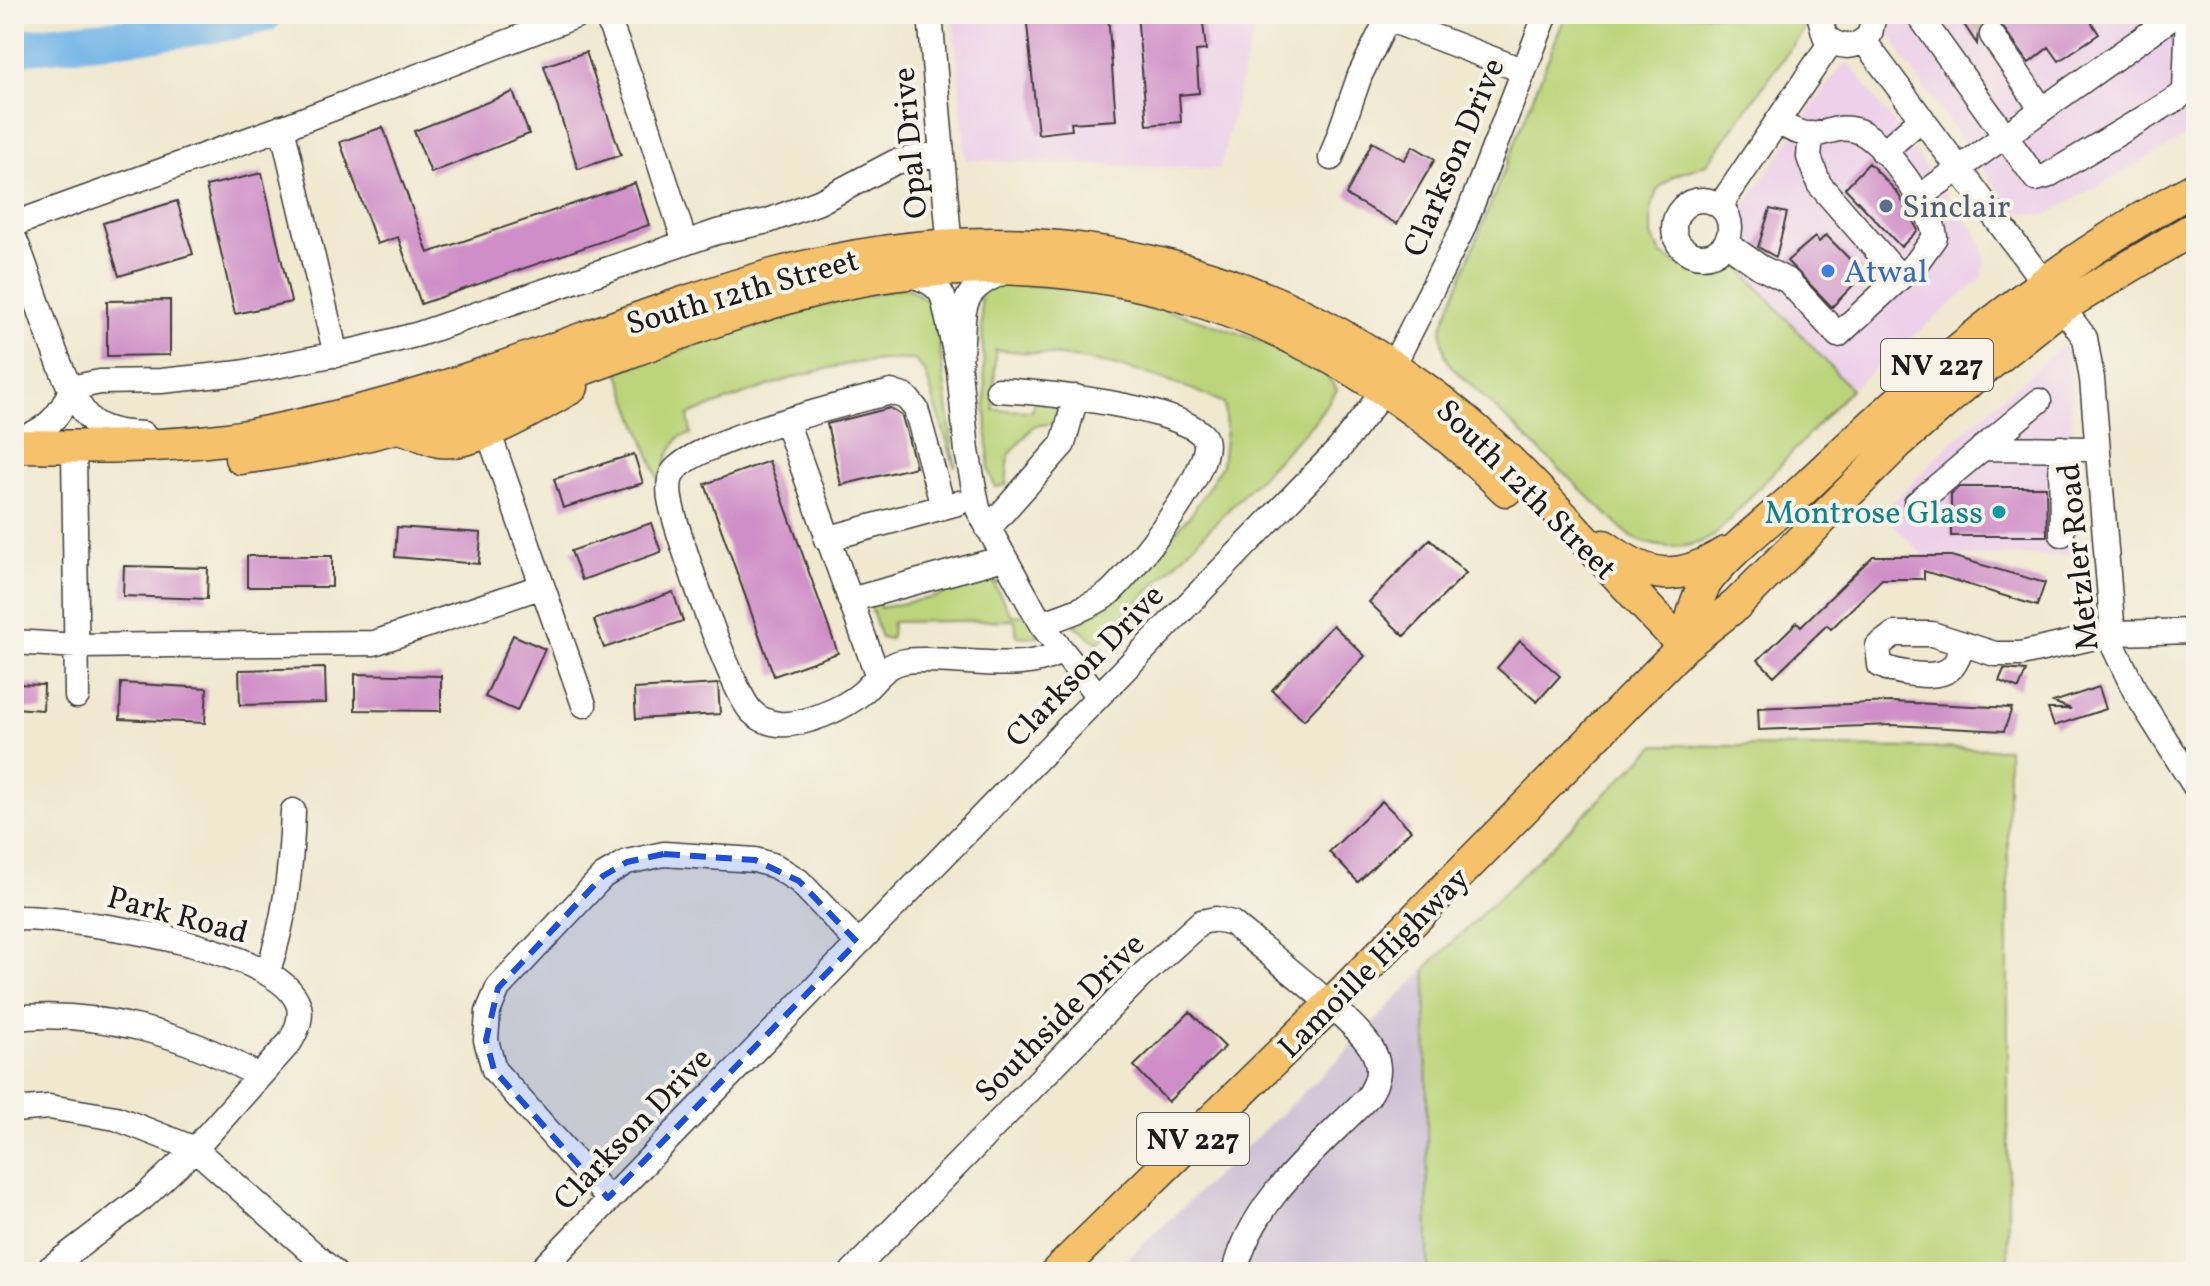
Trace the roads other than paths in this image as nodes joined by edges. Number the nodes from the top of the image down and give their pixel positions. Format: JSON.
{"nodes":[{"id":1,"x":581,"y":14,"type":"edge"},
{"id":2,"x":606,"y":14,"type":"edge"},
{"id":3,"x":930,"y":14,"type":"edge"},
{"id":4,"x":1546,"y":14,"type":"edge"},
{"id":5,"x":1819,"y":14,"type":"edge"},
{"id":6,"x":1874,"y":14,"type":"edge"},
{"id":7,"x":1918,"y":14,"type":"edge"},
{"id":8,"x":2188,"y":14,"type":"edge"},
{"id":9,"x":1389,"y":16,"type":"edge"},
{"id":10,"x":2164,"y":18,"type":"edge"},
{"id":11,"x":1992,"y":35,"type":"tunnel mouth"},
{"id":12,"x":1864,"y":41,"type":"junction"},
{"id":13,"x":1831,"y":42,"type":"junction"},
{"id":14,"x":1524,"y":71,"type":"junction"},
{"id":15,"x":2042,"y":110,"type":"junction"},
{"id":16,"x":1922,"y":118,"type":"junction"},
{"id":17,"x":1777,"y":122,"type":"junction"},
{"id":18,"x":282,"y":127,"type":"junction"},
{"id":19,"x":1811,"y":134,"type":"junction"},
{"id":20,"x":2004,"y":136,"type":"junction"},
{"id":21,"x":1883,"y":152,"type":"junction"},
{"id":22,"x":942,"y":153,"type":"junction"},
{"id":23,"x":1331,"y":158,"type":"dead end"},
{"id":24,"x":1959,"y":169,"type":"junction"},
{"id":25,"x":2196,"y":188,"type":"edge"},
{"id":26,"x":1919,"y":197,"type":"junction"},
{"id":27,"x":1720,"y":206,"type":"junction"},
{"id":28,"x":14,"y":224,"type":"edge"},
{"id":29,"x":2196,"y":227,"type":"edge"},
{"id":30,"x":14,"y":238,"type":"edge"},
{"id":31,"x":685,"y":243,"type":"junction"},
{"id":32,"x":1726,"y":243,"type":"junction"},
{"id":33,"x":950,"y":255,"type":"junction"},
{"id":34,"x":1016,"y":268,"type":"junction"},
{"id":35,"x":902,"y":273,"type":"junction"},
{"id":36,"x":1900,"y":277,"type":"junction"},
{"id":37,"x":2051,"y":296,"type":"junction"},
{"id":38,"x":336,"y":355,"type":"junction"},
{"id":39,"x":599,"y":362,"type":"junction"},
{"id":40,"x":959,"y":370,"type":"junction"},
{"id":41,"x":1387,"y":376,"type":"junction"},
{"id":42,"x":71,"y":388,"type":"junction"},
{"id":43,"x":998,"y":390,"type":"dead end"},
{"id":44,"x":1076,"y":397,"type":"junction"},
{"id":45,"x":2039,"y":401,"type":"dead end"},
{"id":46,"x":786,"y":421,"type":"junction"},
{"id":47,"x":398,"y":427,"type":"junction"},
{"id":48,"x":488,"y":431,"type":"junction"},
{"id":49,"x":267,"y":432,"type":"junction"},
{"id":50,"x":14,"y":443,"type":"edge"},
{"id":51,"x":1982,"y":448,"type":"junction"},
{"id":52,"x":2061,"y":448,"type":"junction"},
{"id":53,"x":2097,"y":449,"type":"junction"},
{"id":54,"x":74,"y":457,"type":"junction"},
{"id":55,"x":14,"y":465,"type":"edge"},
{"id":56,"x":1811,"y":483,"type":"junction"},
{"id":57,"x":1530,"y":485,"type":"junction"},
{"id":58,"x":976,"y":499,"type":"junction"},
{"id":59,"x":1916,"y":504,"type":"dead end"},
{"id":60,"x":943,"y":507,"type":"junction"},
{"id":61,"x":988,"y":529,"type":"junction"},
{"id":62,"x":2062,"y":534,"type":"dead end"},
{"id":63,"x":826,"y":539,"type":"junction"},
{"id":64,"x":1004,"y":558,"type":"junction"},
{"id":65,"x":540,"y":587,"type":"junction"},
{"id":66,"x":850,"y":600,"type":"junction"},
{"id":67,"x":1041,"y":624,"type":"junction"},
{"id":68,"x":2196,"y":631,"type":"edge"},
{"id":69,"x":2112,"y":633,"type":"junction"},
{"id":70,"x":14,"y":642,"type":"edge"},
{"id":71,"x":1963,"y":645,"type":"dead end"},
{"id":72,"x":77,"y":646,"type":"junction"},
{"id":73,"x":1061,"y":651,"type":"junction"},
{"id":74,"x":1679,"y":651,"type":"junction"},
{"id":75,"x":877,"y":674,"type":"junction"},
{"id":76,"x":77,"y":696,"type":"dead end"},
{"id":77,"x":1098,"y":696,"type":"junction"},
{"id":78,"x":584,"y":705,"type":"dead end"},
{"id":79,"x":2196,"y":788,"type":"edge"},
{"id":80,"x":293,"y":811,"type":"dead end"},
{"id":81,"x":14,"y":918,"type":"edge"},
{"id":82,"x":857,"y":942,"type":"junction"},
{"id":83,"x":268,"y":971,"type":"junction"},
{"id":84,"x":1329,"y":1006,"type":"junction"},
{"id":85,"x":14,"y":1018,"type":"edge"},
{"id":86,"x":258,"y":1076,"type":"junction"},
{"id":87,"x":14,"y":1110,"type":"edge"},
{"id":88,"x":195,"y":1149,"type":"junction"},
{"id":89,"x":608,"y":1198,"type":"junction"},
{"id":90,"x":45,"y":1272,"type":"edge"},
{"id":91,"x":334,"y":1272,"type":"edge"},
{"id":92,"x":539,"y":1272,"type":"edge"},
{"id":93,"x":852,"y":1272,"type":"edge"},
{"id":94,"x":1057,"y":1272,"type":"edge"},
{"id":95,"x":1235,"y":1272,"type":"edge"}],
"edges":[{"from":1,"to":18,"type":"street"},
{"from":2,"to":31,"type":"street"},
{"from":3,"to":22,"type":"street","name":"Opal Drive"},
{"from":4,"to":14,"type":"street","name":"Clarkson Drive"},
{"from":5,"to":13,"type":"street"},
{"from":6,"to":12,"type":"street"},
{"from":7,"to":20,"type":"street"},
{"from":8,"to":20,"type":"street"},
{"from":9,"to":14,"type":"street"},
{"from":9,"to":23,"type":"street"},
{"from":10,"to":15,"type":"street"},
{"from":11,"to":15,"type":"street"},
{"from":12,"to":13,"type":"street"},
{"from":12,"to":16,"type":"street","name":"Metzler Road"},
{"from":13,"to":17,"type":"street"},
{"from":14,"to":41,"type":"street","name":"Clarkson Drive"},
{"from":15,"to":20,"type":"street"},
{"from":16,"to":21,"type":"street"},
{"from":16,"to":24,"type":"street","name":"Metzler Road"},
{"from":17,"to":19,"type":"street"},
{"from":17,"to":27,"type":"street"},
{"from":18,"to":28,"type":"street"},
{"from":18,"to":38,"type":"street"},
{"from":19,"to":21,"type":"street"},
{"from":19,"to":36,"type":"street"},
{"from":20,"to":24,"type":"street"},
{"from":21,"to":26,"type":"street"},
{"from":22,"to":31,"type":"street"},
{"from":22,"to":33,"type":"street","name":"Opal Drive"},
{"from":24,"to":26,"type":"street"},
{"from":24,"to":37,"type":"street","name":"Metzler Road"},
{"from":25,"to":37,"type":"main road","name":"Lamoille Highway","number":"NV 227"},
{"from":26,"to":36,"type":"street"},
{"from":27,"to":32,"type":"street"},
{"from":27,"to":32,"type":"street"},
{"from":29,"to":37,"type":"main road","name":"Lamoille Highway","number":"NV 227"},
{"from":30,"to":42,"type":"street"},
{"from":31,"to":38,"type":"street"},
{"from":32,"to":36,"type":"street"},
{"from":33,"to":34,"type":"main road","name":"South 12th Street"},
{"from":33,"to":35,"type":"main road","name":"South 12th Street"},
{"from":33,"to":41,"type":"main road","name":"South 12th Street"},
{"from":33,"to":49,"type":"main road","name":"South 12th Street"},
{"from":34,"to":40,"type":"street"},
{"from":34,"to":41,"type":"main road","name":"South 12th Street"},
{"from":35,"to":39,"type":"main road","name":"South 12th Street"},
{"from":35,"to":40,"type":"street"},
{"from":37,"to":53,"type":"street","name":"Metzler Road"},
{"from":37,"to":56,"type":"main road","name":"Lamoille Highway","number":"NV 227"},
{"from":37,"to":74,"type":"main road","name":"Lamoille Highway","number":"NV 227"},
{"from":38,"to":42,"type":"street"},
{"from":39,"to":47,"type":"main road","name":"South 12th Street"},
{"from":39,"to":48,"type":"main road"},
{"from":40,"to":58,"type":"street"},
{"from":41,"to":57,"type":"main road","name":"South 12th Street"},
{"from":41,"to":74,"type":"main road","name":"South 12th Street"},
{"from":41,"to":77,"type":"street","name":"Clarkson Drive"},
{"from":42,"to":49,"type":"street"},
{"from":42,"to":50,"type":"street"},
{"from":43,"to":44,"type":"street"},
{"from":44,"to":61,"type":"street"},
{"from":44,"to":67,"type":"street"},
{"from":45,"to":51,"type":"street"},
{"from":46,"to":60,"type":"street"},
{"from":46,"to":63,"type":"street"},
{"from":46,"to":75,"type":"street"},
{"from":47,"to":48,"type":"main road"},
{"from":47,"to":54,"type":"main road","name":"South 12th Street"},
{"from":48,"to":65,"type":"street"},
{"from":49,"to":54,"type":"main road","name":"South 12th Street"},
{"from":50,"to":54,"type":"main road","name":"South 12th Street"},
{"from":51,"to":52,"type":"street"},
{"from":51,"to":59,"type":"street"},
{"from":52,"to":53,"type":"street"},
{"from":52,"to":62,"type":"street"},
{"from":53,"to":69,"type":"street","name":"Metzler Road"},
{"from":54,"to":55,"type":"main road","name":"South 12th Street"},
{"from":54,"to":72,"type":"street"},
{"from":56,"to":57,"type":"main road"},
{"from":56,"to":74,"type":"main road","name":"Lamoille Highway","number":"NV 227"},
{"from":57,"to":74,"type":"main road","name":"South 12th Street"},
{"from":58,"to":60,"type":"street"},
{"from":58,"to":61,"type":"street"},
{"from":60,"to":63,"type":"street"},
{"from":61,"to":64,"type":"street"},
{"from":63,"to":66,"type":"street"},
{"from":64,"to":66,"type":"street"},
{"from":64,"to":67,"type":"street"},
{"from":65,"to":72,"type":"street"},
{"from":65,"to":78,"type":"street"},
{"from":66,"to":75,"type":"street"},
{"from":67,"to":73,"type":"street"},
{"from":68,"to":69,"type":"street"},
{"from":69,"to":71,"type":"street"},
{"from":69,"to":79,"type":"street","name":"Metzler Road"},
{"from":70,"to":72,"type":"street"},
{"from":72,"to":76,"type":"street"},
{"from":73,"to":75,"type":"street"},
{"from":73,"to":77,"type":"street"},
{"from":74,"to":84,"type":"main road","name":"Lamoille Highway","number":"NV 227"},
{"from":77,"to":82,"type":"street","name":"Clarkson Drive"},
{"from":80,"to":83,"type":"street"},
{"from":81,"to":83,"type":"street","name":"Park Road"},
{"from":82,"to":89,"type":"street","name":"Clarkson Drive"},
{"from":82,"to":89,"type":"street"},
{"from":83,"to":86,"type":"street","name":"Park Road"},
{"from":84,"to":93,"type":"street","name":"Southside Drive"},
{"from":84,"to":94,"type":"main road","name":"Lamoille Highway","number":"NV 227"},
{"from":84,"to":95,"type":"street","name":"Southside Drive"},
{"from":85,"to":86,"type":"street"},
{"from":86,"to":88,"type":"street"},
{"from":87,"to":88,"type":"street"},
{"from":88,"to":90,"type":"street"},
{"from":88,"to":91,"type":"street"},
{"from":89,"to":92,"type":"street","name":"Clarkson Drive"}]}
